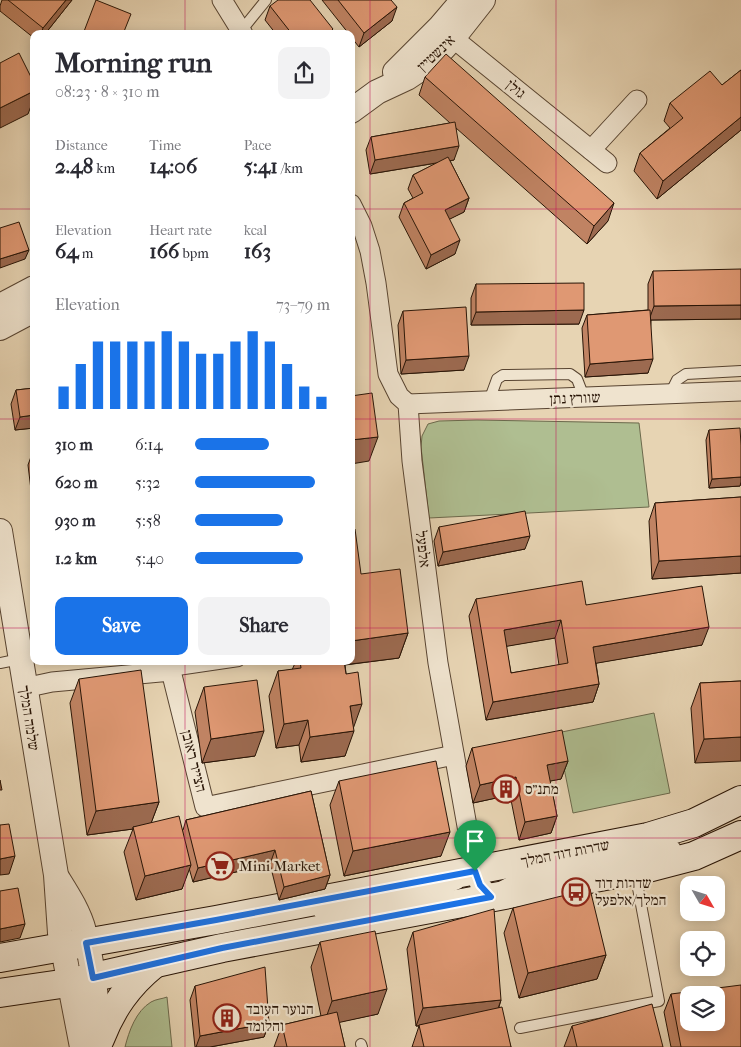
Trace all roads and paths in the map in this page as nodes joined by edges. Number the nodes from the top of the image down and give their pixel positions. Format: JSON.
{"nodes":[{"id":1,"x":222,"y":0,"type":"edge"},
{"id":2,"x":266,"y":0,"type":"edge"},
{"id":3,"x":464,"y":0,"type":"edge"},
{"id":4,"x":484,"y":0,"type":"edge"},
{"id":5,"x":241,"y":30,"type":"edge"},
{"id":6,"x":244,"y":30,"type":"edge"},
{"id":7,"x":447,"y":33,"type":"junction"},
{"id":8,"x":637,"y":100,"type":"dead end"},
{"id":9,"x":355,"y":108,"type":"edge"},
{"id":10,"x":591,"y":150,"type":"junction"},
{"id":11,"x":607,"y":163,"type":"dead end"},
{"id":12,"x":355,"y":212,"type":"edge"},
{"id":13,"x":30,"y":290,"type":"edge"},
{"id":14,"x":0,"y":306,"type":"edge"},
{"id":15,"x":30,"y":312,"type":"edge"},
{"id":16,"x":0,"y":328,"type":"edge"},
{"id":17,"x":741,"y":371,"type":"edge"},
{"id":18,"x":741,"y":391,"type":"edge"},
{"id":19,"x":670,"y":394,"type":"junction"},
{"id":20,"x":584,"y":397,"type":"junction"},
{"id":21,"x":489,"y":401,"type":"junction"},
{"id":22,"x":408,"y":404,"type":"junction"},
{"id":23,"x":0,"y":531,"type":"edge"},
{"id":24,"x":10,"y":661,"type":"edge"},
{"id":25,"x":184,"y":665,"type":"edge"},
{"id":26,"x":170,"y":666,"type":"edge"},
{"id":27,"x":24,"y":688,"type":"junction"},
{"id":28,"x":454,"y":755,"type":"junction"},
{"id":29,"x":741,"y":800,"type":"edge"},
{"id":30,"x":741,"y":834,"type":"edge"},
{"id":31,"x":698,"y":843,"type":"dead end"},
{"id":32,"x":682,"y":846,"type":"dead end"},
{"id":33,"x":635,"y":870,"type":"junction"},
{"id":34,"x":475,"y":871,"type":"junction"},
{"id":35,"x":491,"y":897,"type":"junction"},
{"id":36,"x":216,"y":920,"type":"junction"},
{"id":37,"x":74,"y":945,"type":"junction"},
{"id":38,"x":0,"y":958,"type":"edge"},
{"id":39,"x":155,"y":963,"type":"junction"},
{"id":40,"x":81,"y":980,"type":"junction"},
{"id":41,"x":0,"y":993,"type":"edge"},
{"id":42,"x":520,"y":1028,"type":"dead end"},
{"id":43,"x":94,"y":1044,"type":"edge"}],
"edges":[{"from":1,"to":5,"type":"street"},
{"from":2,"to":6,"type":"lane"},
{"from":3,"to":7,"type":"street","name":"אינשטיין"},
{"from":4,"to":7,"type":"street","name":"אינשטיין"},
{"from":7,"to":9,"type":"street","name":"אינשטיין"},
{"from":7,"to":10,"type":"street","name":"גולן"},
{"from":8,"to":10,"type":"street"},
{"from":10,"to":11,"type":"street","name":"גולן"},
{"from":12,"to":22,"type":"street"},
{"from":13,"to":14,"type":"street"},
{"from":15,"to":16,"type":"street"},
{"from":17,"to":19,"type":"lane"},
{"from":18,"to":19,"type":"street","name":"שוורץ נתן"},
{"from":19,"to":20,"type":"street","name":"שוורץ נתן"},
{"from":20,"to":21,"type":"street","name":"שוורץ נתן"},
{"from":20,"to":21,"type":"lane"},
{"from":21,"to":22,"type":"street","name":"שוורץ נתן"},
{"from":22,"to":28,"type":"street","name":"אלפעל"},
{"from":23,"to":24,"type":"street","name":"שלמה המלך"},
{"from":24,"to":27,"type":"street","name":"שלמה המלך"},
{"from":25,"to":26,"type":"lane"},
{"from":26,"to":27,"type":"street"},
{"from":26,"to":28,"type":"street","name":"הצייר ראובן"},
{"from":27,"to":37,"type":"street","name":"שלמה המלך"},
{"from":28,"to":34,"type":"street","name":"אלפעל"},
{"from":29,"to":34,"type":"main road","name":"שדרות דוד המלך"},
{"from":30,"to":31,"type":"lane"},
{"from":30,"to":33,"type":"main road","name":"שדרות דוד המלך"},
{"from":32,"to":35,"type":"lane"},
{"from":33,"to":35,"type":"main road","name":"שדרות דוד המלך"},
{"from":33,"to":42,"type":"lane"},
{"from":34,"to":35,"type":"street","name":"אלפעל"},
{"from":34,"to":36,"type":"main road","name":"שדרות דוד המלך"},
{"from":34,"to":36,"type":"lane"},
{"from":35,"to":39,"type":"main road","name":"שדרות דוד המלך"},
{"from":36,"to":37,"type":"main road","name":"שדרות דוד המלך"},
{"from":37,"to":38,"type":"main road","name":"שדרות דוד המלך"},
{"from":37,"to":40,"type":"street","name":"שלמה המלך"},
{"from":39,"to":40,"type":"main road","name":"שדרות דוד המלך"},
{"from":39,"to":43,"type":"main road"},
{"from":40,"to":41,"type":"main road","name":"שדרות דוד המלך"},
{"from":40,"to":43,"type":"street","name":"שלמה המלך"}]}
